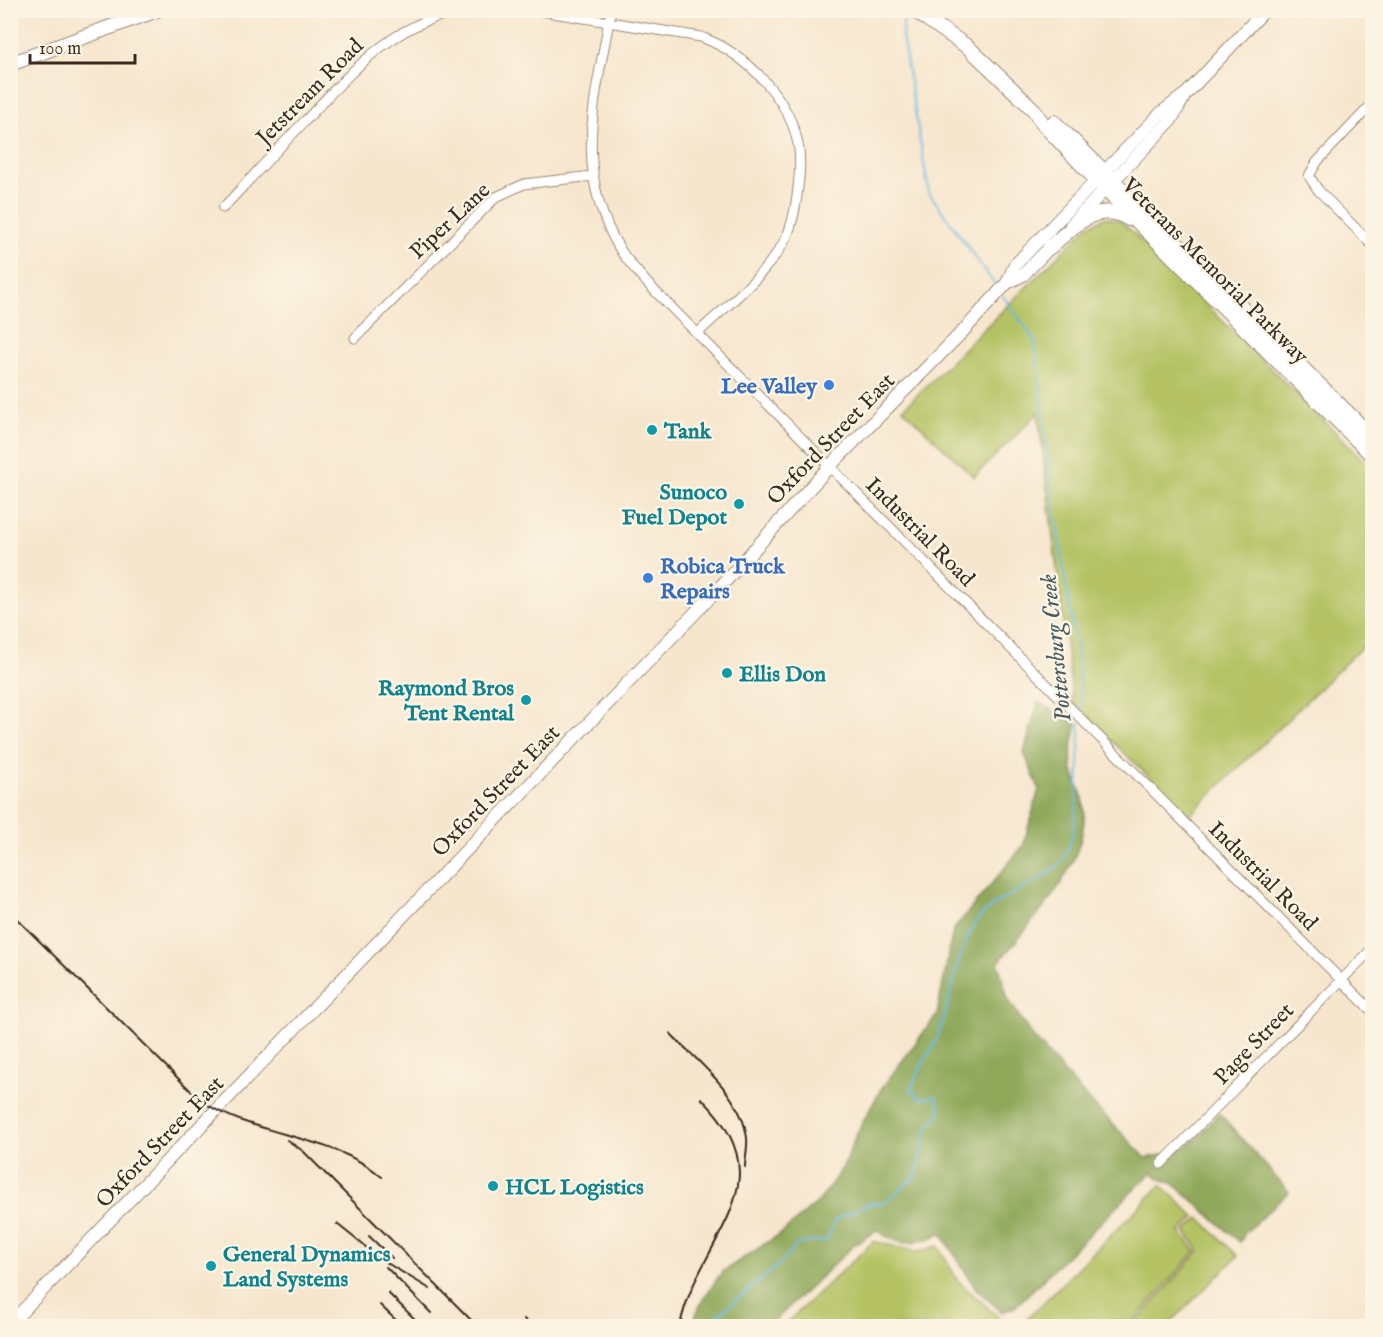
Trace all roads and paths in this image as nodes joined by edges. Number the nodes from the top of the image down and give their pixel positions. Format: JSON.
{"nodes":[{"id":1,"x":158,"y":10,"type":"edge"},
{"id":2,"x":469,"y":10,"type":"edge"},
{"id":3,"x":534,"y":10,"type":"edge"},
{"id":4,"x":611,"y":10,"type":"edge"},
{"id":5,"x":1264,"y":10,"type":"edge"},
{"id":6,"x":917,"y":12,"type":"edge"},
{"id":7,"x":609,"y":22,"type":"junction"},
{"id":8,"x":10,"y":64,"type":"edge"},
{"id":9,"x":1372,"y":104,"type":"edge"},
{"id":10,"x":593,"y":176,"type":"junction"},
{"id":11,"x":1105,"y":180,"type":"junction"},
{"id":12,"x":223,"y":208,"type":"dead end"},
{"id":13,"x":1143,"y":228,"type":"junction"},
{"id":14,"x":1372,"y":245,"type":"edge"},
{"id":15,"x":1050,"y":247,"type":"junction"},
{"id":16,"x":1007,"y":283,"type":"junction"},
{"id":17,"x":698,"y":333,"type":"junction"},
{"id":18,"x":355,"y":338,"type":"dead end"},
{"id":19,"x":1372,"y":437,"type":"edge"},
{"id":20,"x":1372,"y":455,"type":"edge"},
{"id":21,"x":829,"y":467,"type":"junction"},
{"id":22,"x":1372,"y":949,"type":"edge"},
{"id":23,"x":1341,"y":980,"type":"junction"},
{"id":24,"x":1372,"y":1011,"type":"edge"},
{"id":25,"x":1161,"y":1164,"type":"dead end"},
{"id":26,"x":10,"y":1324,"type":"edge"}],
"edges":[{"from":1,"to":8,"type":"highway"},
{"from":2,"to":12,"type":"street","name":"Jetstream Road"},
{"from":3,"to":7,"type":"street"},
{"from":4,"to":7,"type":"street","name":"Industrial Road"},
{"from":5,"to":11,"type":"main road","name":"Oxford Street East"},
{"from":6,"to":11,"type":"highway","name":"Veterans Memorial Parkway"},
{"from":7,"to":10,"type":"street","name":"Industrial Road"},
{"from":7,"to":17,"type":"street"},
{"from":9,"to":14,"type":"street"},
{"from":10,"to":17,"type":"street","name":"Industrial Road"},
{"from":10,"to":18,"type":"street","name":"Piper Lane"},
{"from":11,"to":13,"type":"highway","name":"Veterans Memorial Parkway"},
{"from":11,"to":15,"type":"main road","name":"Oxford Street East"},
{"from":11,"to":16,"type":"main road","name":"Oxford Street East"},
{"from":11,"to":19,"type":"highway","name":"Veterans Memorial Parkway"},
{"from":13,"to":15,"type":"highway"},
{"from":13,"to":20,"type":"highway","name":"Veterans Memorial Parkway"},
{"from":15,"to":16,"type":"main road","name":"Oxford Street East"},
{"from":16,"to":21,"type":"main road","name":"Oxford Street East"},
{"from":17,"to":21,"type":"street","name":"Industrial Road"},
{"from":21,"to":23,"type":"street","name":"Industrial Road"},
{"from":21,"to":26,"type":"main road","name":"Oxford Street East"},
{"from":22,"to":23,"type":"street","name":"Page Street"},
{"from":23,"to":24,"type":"street","name":"Industrial Road"},
{"from":23,"to":25,"type":"street","name":"Page Street"}]}
